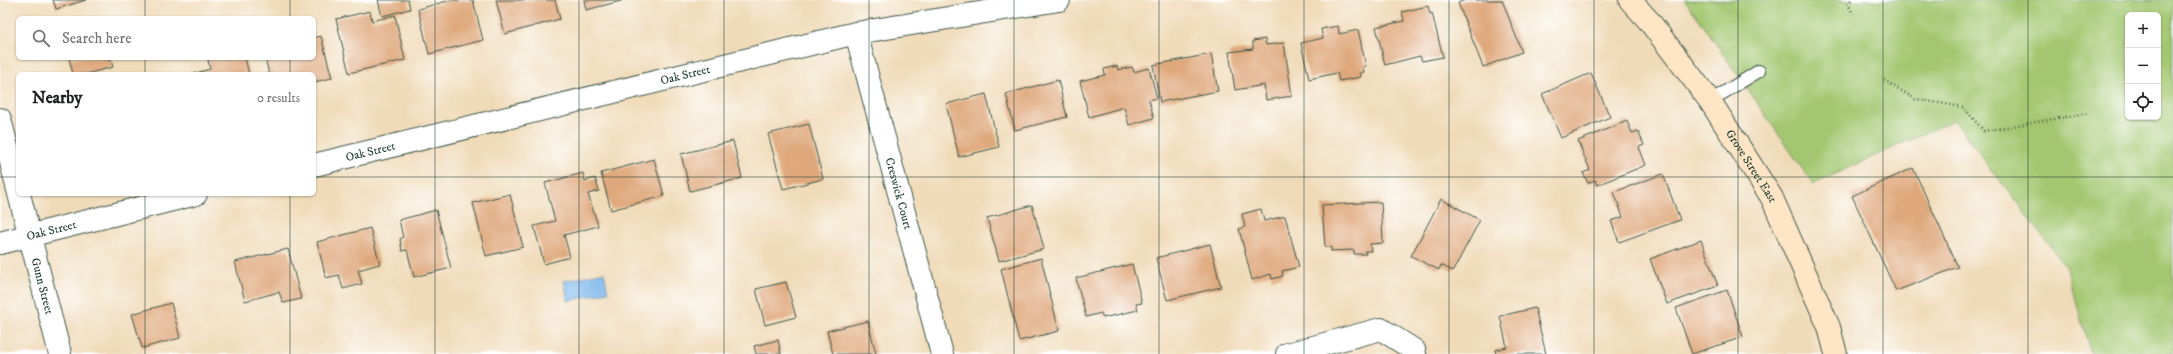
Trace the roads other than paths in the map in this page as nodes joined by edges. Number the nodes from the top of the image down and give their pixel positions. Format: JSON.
{"nodes":[{"id":1,"x":1059,"y":0,"type":"edge"},
{"id":2,"x":1630,"y":0,"type":"edge"},
{"id":3,"x":856,"y":33,"type":"junction"},
{"id":4,"x":1759,"y":71,"type":"dead end"},
{"id":5,"x":1710,"y":101,"type":"junction"},
{"id":6,"x":0,"y":119,"type":"edge"},
{"id":7,"x":316,"y":165,"type":"edge"},
{"id":8,"x":16,"y":182,"type":"edge"},
{"id":9,"x":20,"y":196,"type":"edge"},
{"id":10,"x":188,"y":196,"type":"edge"},
{"id":11,"x":30,"y":236,"type":"junction"},
{"id":12,"x":0,"y":244,"type":"edge"},
{"id":13,"x":60,"y":354,"type":"edge"},
{"id":14,"x":942,"y":354,"type":"edge"},
{"id":15,"x":1287,"y":354,"type":"edge"},
{"id":16,"x":1415,"y":354,"type":"edge"},
{"id":17,"x":1836,"y":354,"type":"edge"}],
"edges":[{"from":1,"to":3,"type":"street","name":"Oak Street"},
{"from":2,"to":5,"type":"street","name":"Grove Street East"},
{"from":3,"to":7,"type":"street","name":"Oak Street"},
{"from":3,"to":14,"type":"street","name":"Creswick Court"},
{"from":4,"to":5,"type":"lane"},
{"from":5,"to":17,"type":"street","name":"Grove Street East"},
{"from":6,"to":8,"type":"street"},
{"from":9,"to":11,"type":"street","name":"Gunn Street"},
{"from":10,"to":11,"type":"street","name":"Oak Street"},
{"from":11,"to":12,"type":"street","name":"Oak Street"},
{"from":11,"to":13,"type":"street","name":"Gunn Street"},
{"from":15,"to":16,"type":"street"}]}
